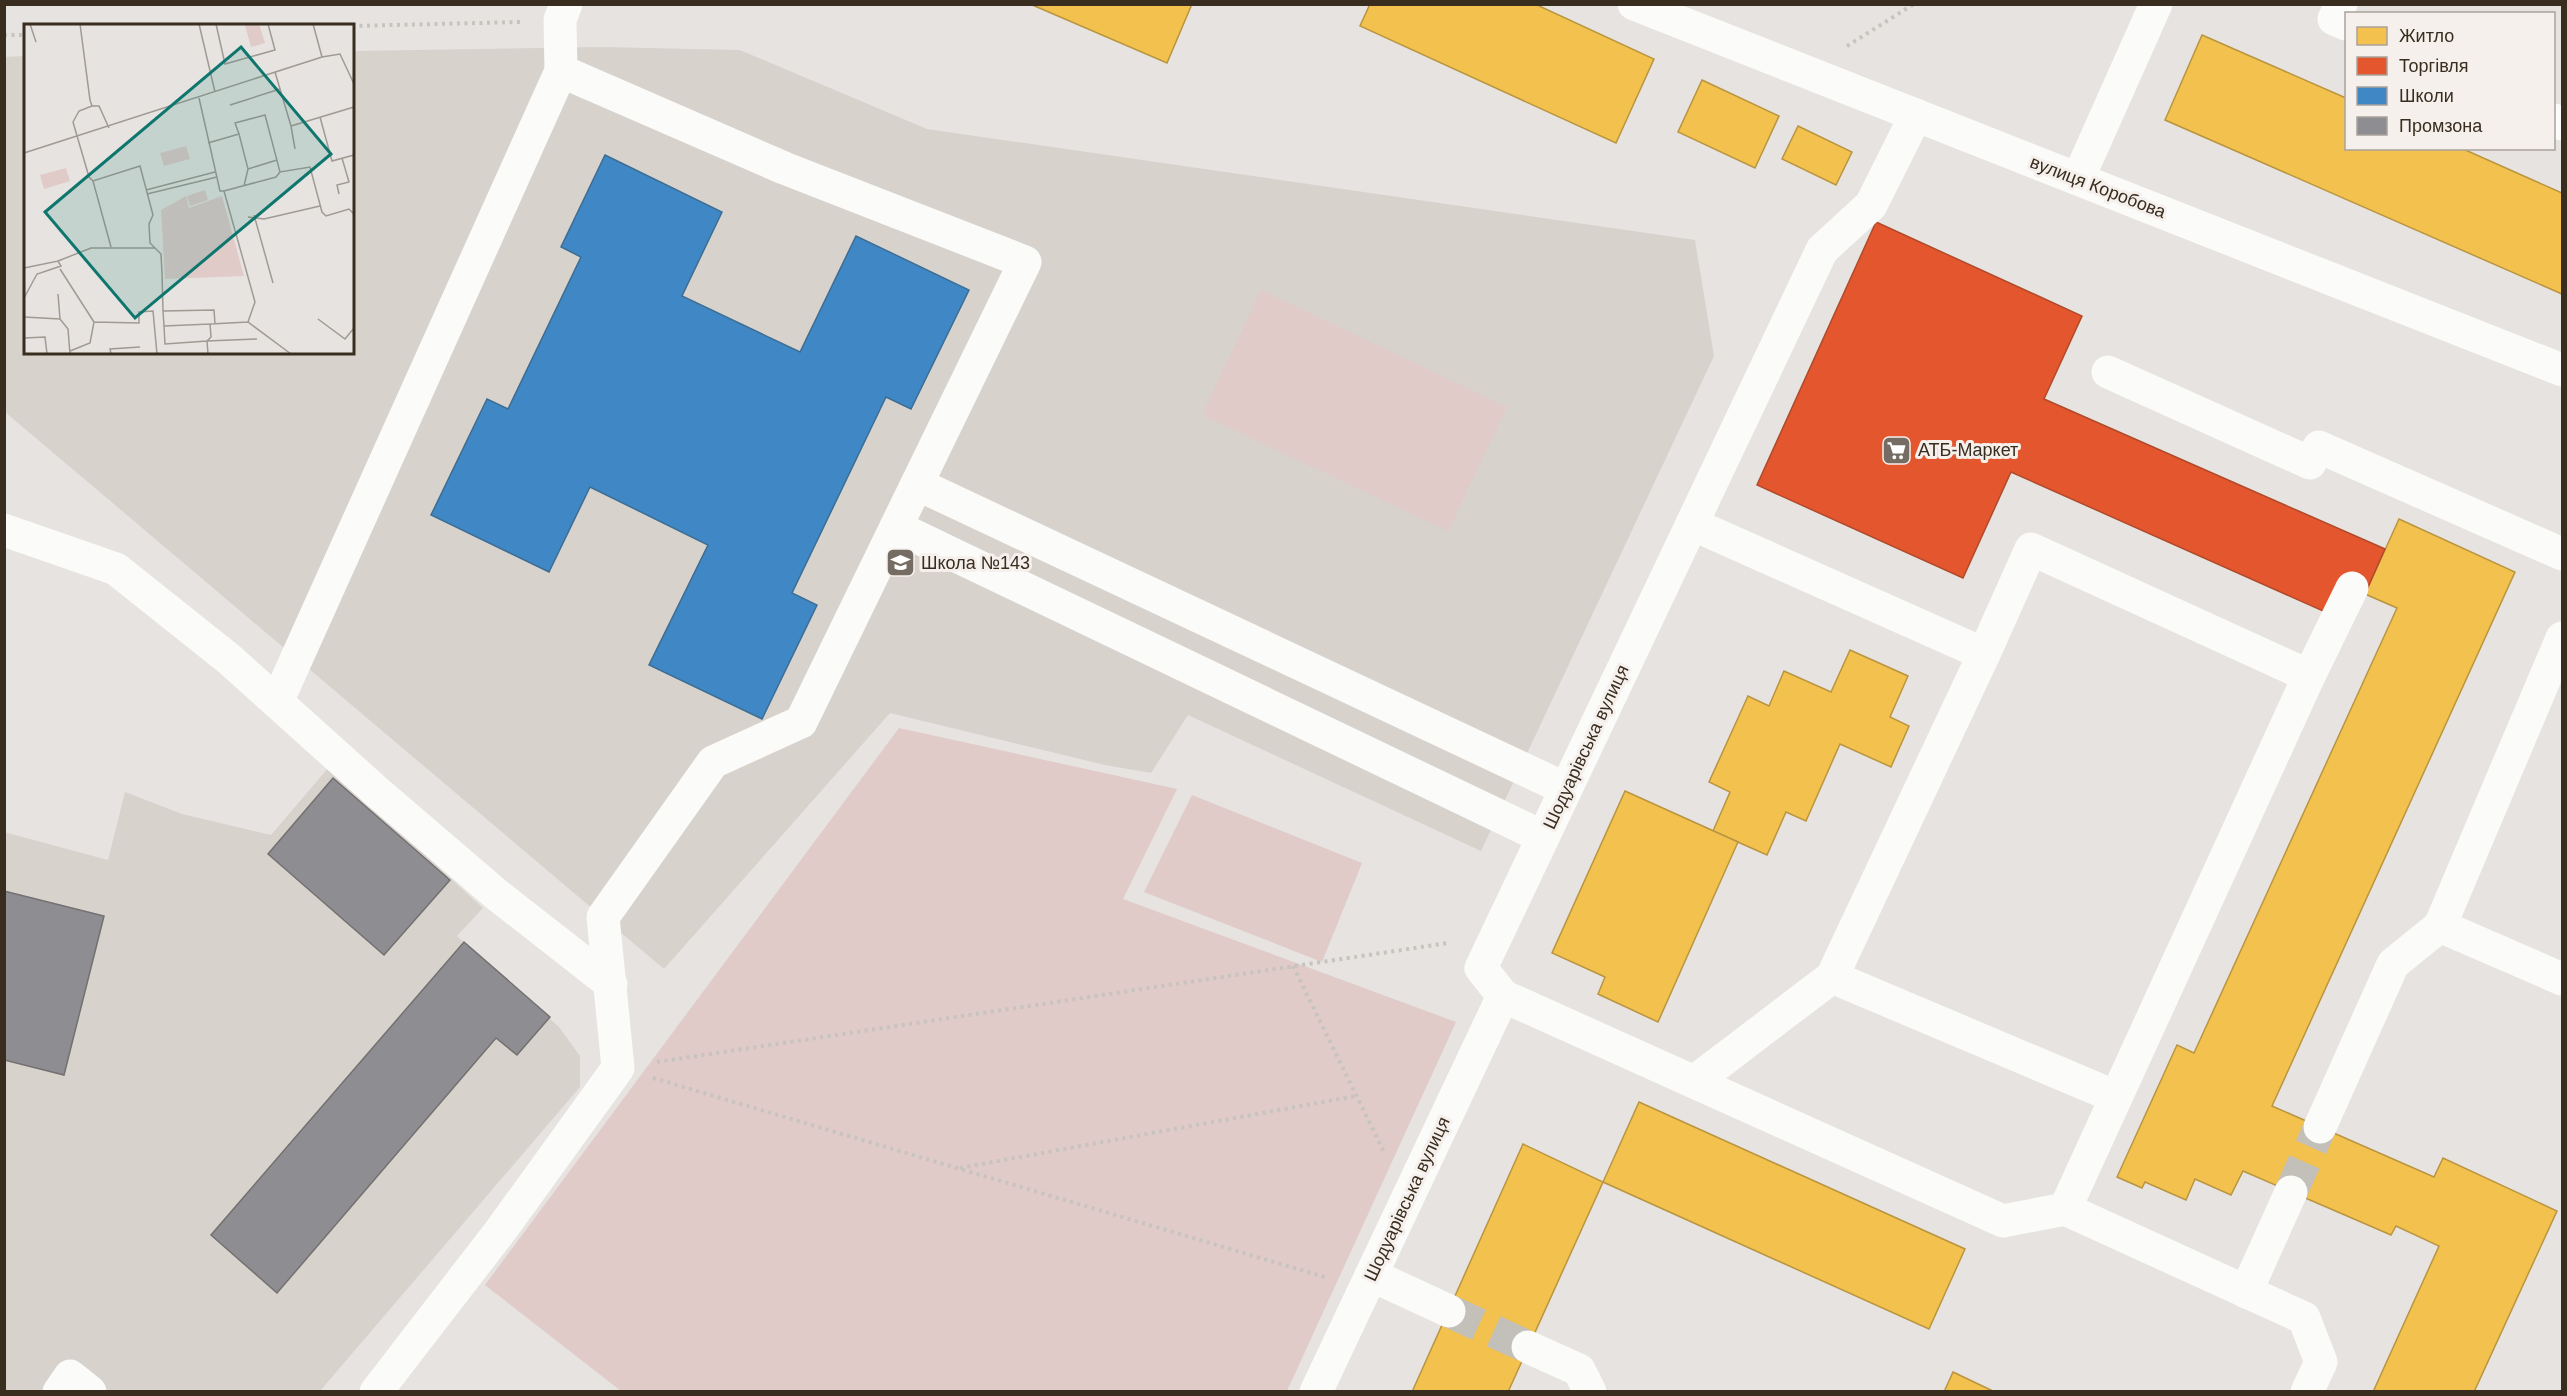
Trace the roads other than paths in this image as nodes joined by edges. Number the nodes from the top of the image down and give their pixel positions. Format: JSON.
{"nodes":[{"id":1,"x":1634,"y":4,"type":"edge"},
{"id":2,"x":2156,"y":4,"type":"edge"},
{"id":3,"x":2341,"y":4,"type":"edge"},
{"id":4,"x":563,"y":12,"type":"edge"},
{"id":5,"x":2345,"y":24,"type":"edge"},
{"id":6,"x":561,"y":71,"type":"junction"},
{"id":7,"x":1916,"y":115,"type":"junction"},
{"id":8,"x":2078,"y":179,"type":"junction"},
{"id":9,"x":2562,"y":370,"type":"edge"},
{"id":10,"x":2108,"y":372,"type":"dead end"},
{"id":11,"x":917,"y":484,"type":"junction"},
{"id":12,"x":1692,"y":524,"type":"junction"},
{"id":13,"x":896,"y":527,"type":"junction"},
{"id":14,"x":4,"y":530,"type":"edge"},
{"id":15,"x":2562,"y":554,"type":"edge"},
{"id":16,"x":2352,"y":588,"type":"dead end"},
{"id":17,"x":2562,"y":638,"type":"edge"},
{"id":18,"x":1984,"y":654,"type":"junction"},
{"id":19,"x":2309,"y":676,"type":"junction"},
{"id":20,"x":277,"y":702,"type":"junction"},
{"id":21,"x":1566,"y":789,"type":"junction"},
{"id":22,"x":1543,"y":837,"type":"junction"},
{"id":23,"x":2440,"y":926,"type":"junction"},
{"id":24,"x":1832,"y":977,"type":"junction"},
{"id":25,"x":2562,"y":979,"type":"edge"},
{"id":26,"x":611,"y":984,"type":"junction"},
{"id":27,"x":1503,"y":996,"type":"junction"},
{"id":28,"x":1695,"y":1082,"type":"junction"},
{"id":29,"x":2116,"y":1097,"type":"junction"},
{"id":30,"x":2320,"y":1127,"type":"tunnel mouth"},
{"id":31,"x":2291,"y":1192,"type":"tunnel mouth"},
{"id":32,"x":2065,"y":1209,"type":"junction"},
{"id":33,"x":1368,"y":1282,"type":"junction"},
{"id":34,"x":2246,"y":1292,"type":"junction"},
{"id":35,"x":1449,"y":1311,"type":"tunnel mouth"},
{"id":36,"x":1528,"y":1347,"type":"tunnel mouth"},
{"id":37,"x":1579,"y":1384,"type":"edge"},
{"id":38,"x":59,"y":1392,"type":"edge"},
{"id":39,"x":90,"y":1392,"type":"edge"},
{"id":40,"x":376,"y":1392,"type":"edge"},
{"id":41,"x":1316,"y":1392,"type":"edge"},
{"id":42,"x":2307,"y":1392,"type":"edge"}],
"edges":[{"from":1,"to":7,"type":"street","name":"вулиця Коробова"},
{"from":2,"to":8,"type":"street"},
{"from":3,"to":5,"type":"street"},
{"from":4,"to":6,"type":"street"},
{"from":6,"to":11,"type":"street"},
{"from":6,"to":20,"type":"street"},
{"from":7,"to":8,"type":"street","name":"вулиця Коробова"},
{"from":7,"to":12,"type":"street","name":"Шодуарівська вулиця"},
{"from":8,"to":9,"type":"street","name":"вулиця Коробова"},
{"from":10,"to":15,"type":"street"},
{"from":11,"to":13,"type":"street"},
{"from":11,"to":21,"type":"street"},
{"from":12,"to":18,"type":"street"},
{"from":12,"to":21,"type":"street","name":"Шодуарівська вулиця"},
{"from":13,"to":22,"type":"street"},
{"from":13,"to":26,"type":"street"},
{"from":14,"to":20,"type":"street"},
{"from":16,"to":19,"type":"street"},
{"from":17,"to":23,"type":"street"},
{"from":18,"to":19,"type":"street"},
{"from":18,"to":24,"type":"street"},
{"from":19,"to":29,"type":"street"},
{"from":20,"to":26,"type":"street"},
{"from":21,"to":22,"type":"street","name":"Шодуарівська вулиця"},
{"from":22,"to":27,"type":"street","name":"Шодуарівська вулиця"},
{"from":23,"to":25,"type":"street"},
{"from":23,"to":30,"type":"street"},
{"from":24,"to":28,"type":"street"},
{"from":24,"to":29,"type":"street"},
{"from":26,"to":40,"type":"street"},
{"from":27,"to":28,"type":"street"},
{"from":27,"to":33,"type":"street","name":"Шодуарівська вулиця"},
{"from":28,"to":32,"type":"street"},
{"from":29,"to":32,"type":"street"},
{"from":31,"to":34,"type":"street"},
{"from":32,"to":34,"type":"street"},
{"from":33,"to":35,"type":"street"},
{"from":33,"to":41,"type":"street","name":"Шодуарівська вулиця"},
{"from":34,"to":42,"type":"street"},
{"from":36,"to":37,"type":"street"},
{"from":38,"to":39,"type":"street"}]}
